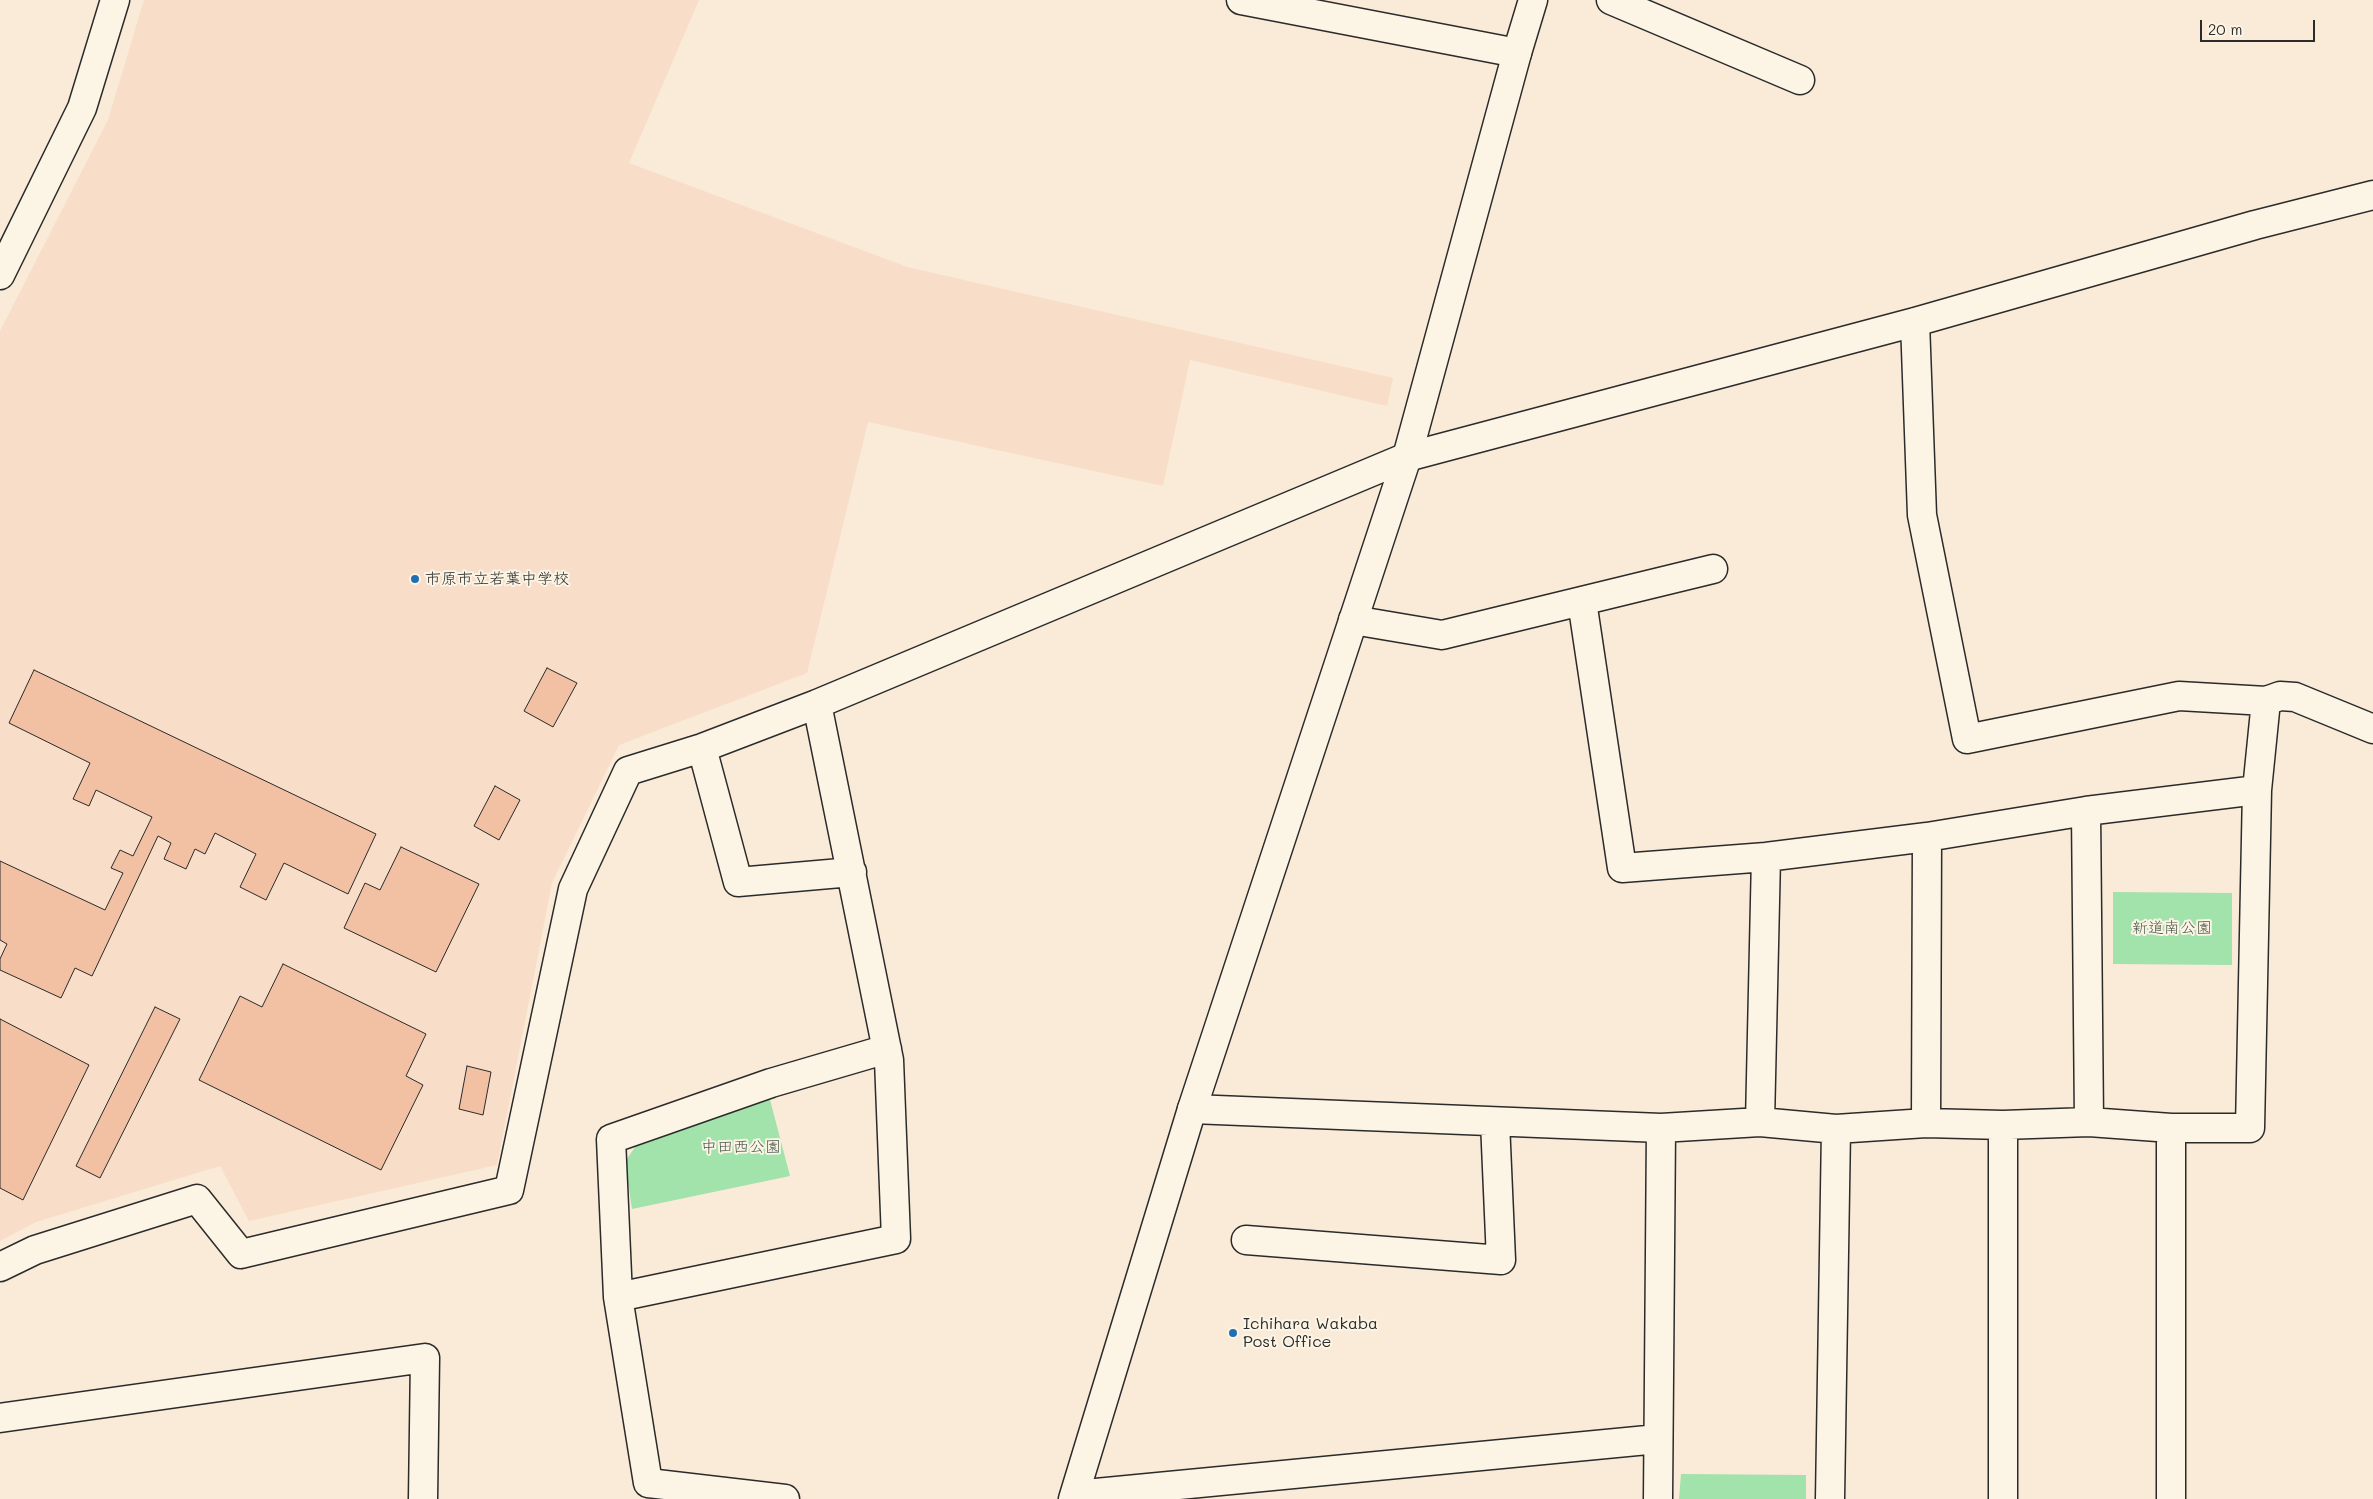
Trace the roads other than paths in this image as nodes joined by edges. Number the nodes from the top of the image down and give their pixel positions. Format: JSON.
{"nodes":[{"id":1,"x":115,"y":0,"type":"edge"},
{"id":2,"x":1241,"y":0,"type":"edge"},
{"id":3,"x":1534,"y":0,"type":"edge"},
{"id":4,"x":1611,"y":0,"type":"edge"},
{"id":5,"x":1517,"y":54,"type":"junction"},
{"id":6,"x":1800,"y":80,"type":"dead end"},
{"id":7,"x":2373,"y":195,"type":"edge"},
{"id":8,"x":0,"y":275,"type":"edge"},
{"id":9,"x":1914,"y":322,"type":"junction"},
{"id":10,"x":1407,"y":457,"type":"junction"},
{"id":11,"x":1713,"y":570,"type":"dead end"},
{"id":12,"x":1582,"y":601,"type":"junction"},
{"id":13,"x":1353,"y":620,"type":"junction"},
{"id":14,"x":2266,"y":701,"type":"junction"},
{"id":15,"x":816,"y":704,"type":"junction"},
{"id":16,"x":2373,"y":729,"type":"edge"},
{"id":17,"x":702,"y":748,"type":"junction"},
{"id":18,"x":2257,"y":790,"type":"junction"},
{"id":19,"x":2086,"y":811,"type":"junction"},
{"id":20,"x":1927,"y":837,"type":"junction"},
{"id":21,"x":1766,"y":857,"type":"junction"},
{"id":22,"x":852,"y":872,"type":"junction"},
{"id":23,"x":887,"y":1049,"type":"junction"},
{"id":24,"x":1192,"y":1109,"type":"junction"},
{"id":25,"x":1496,"y":1122,"type":"junction"},
{"id":26,"x":1760,"y":1122,"type":"junction"},
{"id":27,"x":2089,"y":1122,"type":"junction"},
{"id":28,"x":1926,"y":1123,"type":"junction"},
{"id":29,"x":2003,"y":1125,"type":"junction"},
{"id":30,"x":1661,"y":1128,"type":"junction"},
{"id":31,"x":2171,"y":1128,"type":"junction"},
{"id":32,"x":1836,"y":1129,"type":"junction"},
{"id":33,"x":1246,"y":1240,"type":"dead end"},
{"id":34,"x":0,"y":1266,"type":"edge"},
{"id":35,"x":618,"y":1297,"type":"junction"},
{"id":36,"x":0,"y":1418,"type":"edge"},
{"id":37,"x":1658,"y":1439,"type":"junction"},
{"id":38,"x":1074,"y":1497,"type":"edge"},
{"id":39,"x":423,"y":1499,"type":"edge"},
{"id":40,"x":785,"y":1499,"type":"edge"},
{"id":41,"x":1658,"y":1499,"type":"edge"},
{"id":42,"x":1830,"y":1499,"type":"edge"},
{"id":43,"x":2003,"y":1499,"type":"edge"},
{"id":44,"x":2171,"y":1499,"type":"edge"}],
"edges":[{"from":1,"to":8,"type":"street"},
{"from":2,"to":5,"type":"street"},
{"from":3,"to":5,"type":"street"},
{"from":4,"to":6,"type":"street"},
{"from":5,"to":10,"type":"street"},
{"from":7,"to":9,"type":"street"},
{"from":9,"to":10,"type":"street"},
{"from":9,"to":14,"type":"street"},
{"from":10,"to":13,"type":"street"},
{"from":10,"to":15,"type":"street"},
{"from":11,"to":12,"type":"street"},
{"from":12,"to":13,"type":"street"},
{"from":12,"to":21,"type":"street"},
{"from":13,"to":24,"type":"street"},
{"from":14,"to":16,"type":"street"},
{"from":14,"to":18,"type":"street"},
{"from":15,"to":17,"type":"street"},
{"from":15,"to":22,"type":"street"},
{"from":17,"to":22,"type":"street"},
{"from":17,"to":34,"type":"street"},
{"from":18,"to":19,"type":"street"},
{"from":18,"to":31,"type":"street"},
{"from":19,"to":20,"type":"street"},
{"from":19,"to":27,"type":"street"},
{"from":20,"to":21,"type":"street"},
{"from":20,"to":28,"type":"street"},
{"from":21,"to":26,"type":"street"},
{"from":22,"to":23,"type":"street"},
{"from":23,"to":35,"type":"street"},
{"from":23,"to":35,"type":"street"},
{"from":24,"to":25,"type":"street"},
{"from":24,"to":38,"type":"street"},
{"from":25,"to":30,"type":"street"},
{"from":25,"to":33,"type":"street"},
{"from":26,"to":30,"type":"street"},
{"from":26,"to":32,"type":"street"},
{"from":27,"to":29,"type":"street"},
{"from":27,"to":31,"type":"street"},
{"from":28,"to":29,"type":"street"},
{"from":28,"to":32,"type":"street"},
{"from":29,"to":43,"type":"street"},
{"from":30,"to":37,"type":"street"},
{"from":31,"to":44,"type":"street"},
{"from":32,"to":42,"type":"street"},
{"from":35,"to":40,"type":"street"},
{"from":36,"to":39,"type":"street"},
{"from":37,"to":38,"type":"street"},
{"from":37,"to":41,"type":"street"}]}
